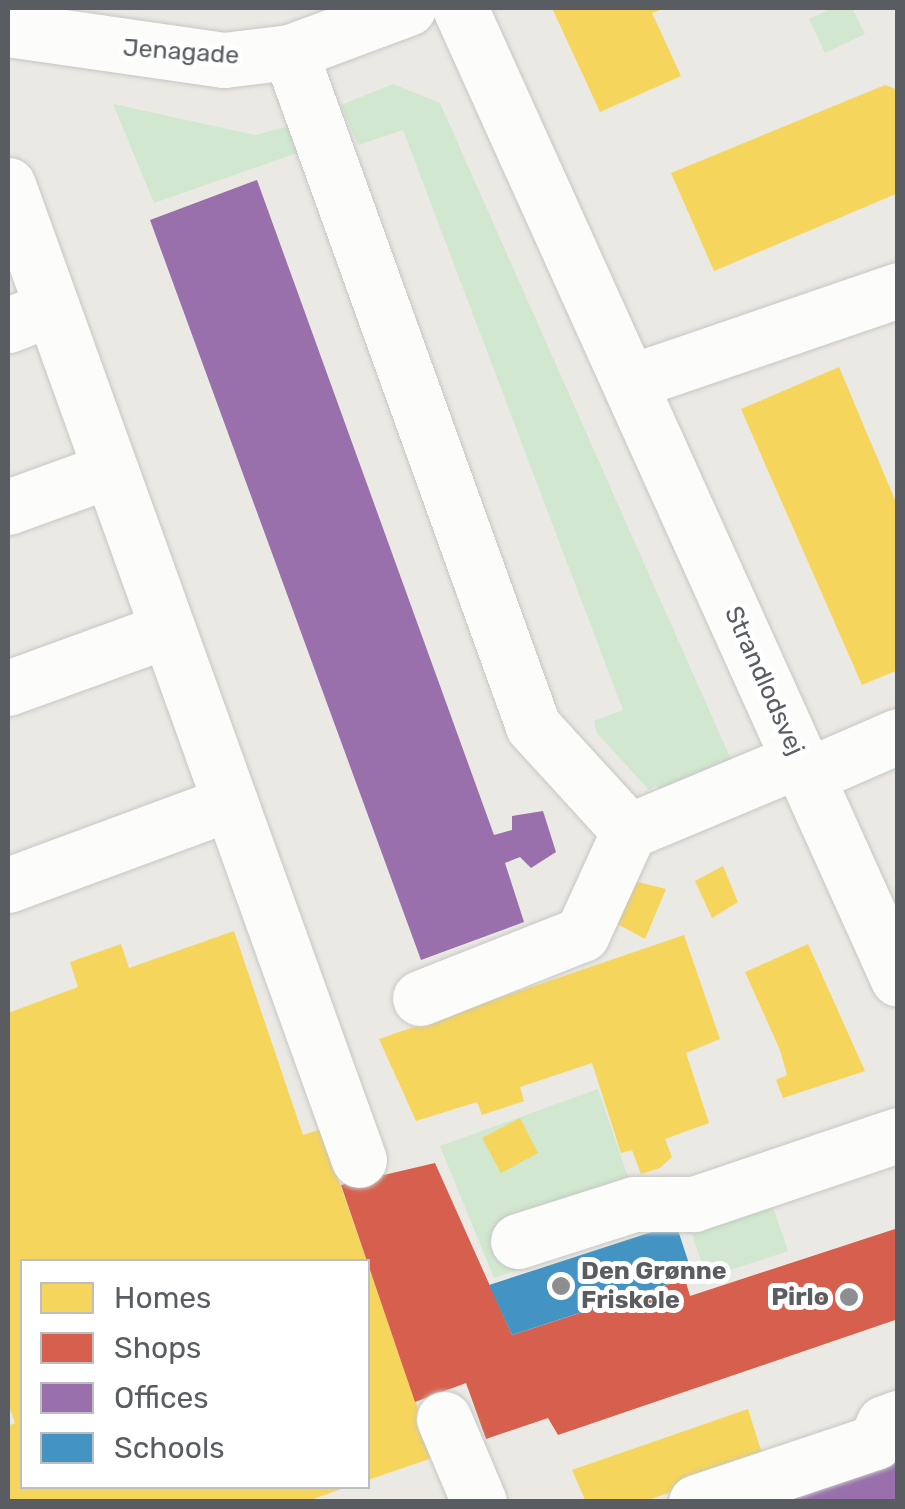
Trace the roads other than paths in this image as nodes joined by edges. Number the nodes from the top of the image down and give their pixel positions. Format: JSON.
{"nodes":[{"id":1,"x":408,"y":8,"type":"edge"},
{"id":2,"x":460,"y":8,"type":"edge"},
{"id":3,"x":9,"y":36,"type":"edge"},
{"id":4,"x":290,"y":52,"type":"junction"},
{"id":5,"x":8,"y":185,"type":"edge"},
{"id":6,"x":898,"y":290,"type":"edge"},
{"id":7,"x":30,"y":316,"type":"edge"},
{"id":8,"x":630,"y":382,"type":"junction"},
{"id":9,"x":110,"y":470,"type":"junction"},
{"id":10,"x":8,"y":507,"type":"edge"},
{"id":11,"x":167,"y":630,"type":"junction"},
{"id":12,"x":8,"y":688,"type":"edge"},
{"id":13,"x":898,"y":736,"type":"edge"},
{"id":14,"x":803,"y":768,"type":"junction"},
{"id":15,"x":230,"y":804,"type":"junction"},
{"id":16,"x":629,"y":831,"type":"junction"},
{"id":17,"x":8,"y":885,"type":"edge"},
{"id":18,"x":898,"y":979,"type":"edge"},
{"id":19,"x":420,"y":998,"type":"dead end"},
{"id":20,"x":898,"y":1135,"type":"edge"},
{"id":21,"x":359,"y":1160,"type":"dead end"},
{"id":22,"x":518,"y":1241,"type":"dead end"},
{"id":23,"x":898,"y":1418,"type":"edge"},
{"id":24,"x":444,"y":1419,"type":"dead end"},
{"id":25,"x":479,"y":1502,"type":"edge"},
{"id":26,"x":696,"y":1502,"type":"edge"}],
"edges":[{"from":1,"to":4,"type":"street","name":"Jenagade"},
{"from":2,"to":8,"type":"street","name":"Strandlodsvej"},
{"from":3,"to":4,"type":"street","name":"Jenagade"},
{"from":4,"to":16,"type":"street"},
{"from":5,"to":7,"type":"street"},
{"from":6,"to":8,"type":"street"},
{"from":7,"to":9,"type":"street"},
{"from":8,"to":14,"type":"street","name":"Strandlodsvej"},
{"from":9,"to":10,"type":"street"},
{"from":9,"to":11,"type":"street"},
{"from":11,"to":12,"type":"street"},
{"from":11,"to":15,"type":"street"},
{"from":13,"to":14,"type":"street"},
{"from":14,"to":16,"type":"street"},
{"from":14,"to":18,"type":"street","name":"Strandlodsvej"},
{"from":15,"to":17,"type":"street"},
{"from":15,"to":21,"type":"street"},
{"from":16,"to":19,"type":"street"},
{"from":20,"to":22,"type":"street"},
{"from":23,"to":26,"type":"street"},
{"from":24,"to":25,"type":"street"}]}
